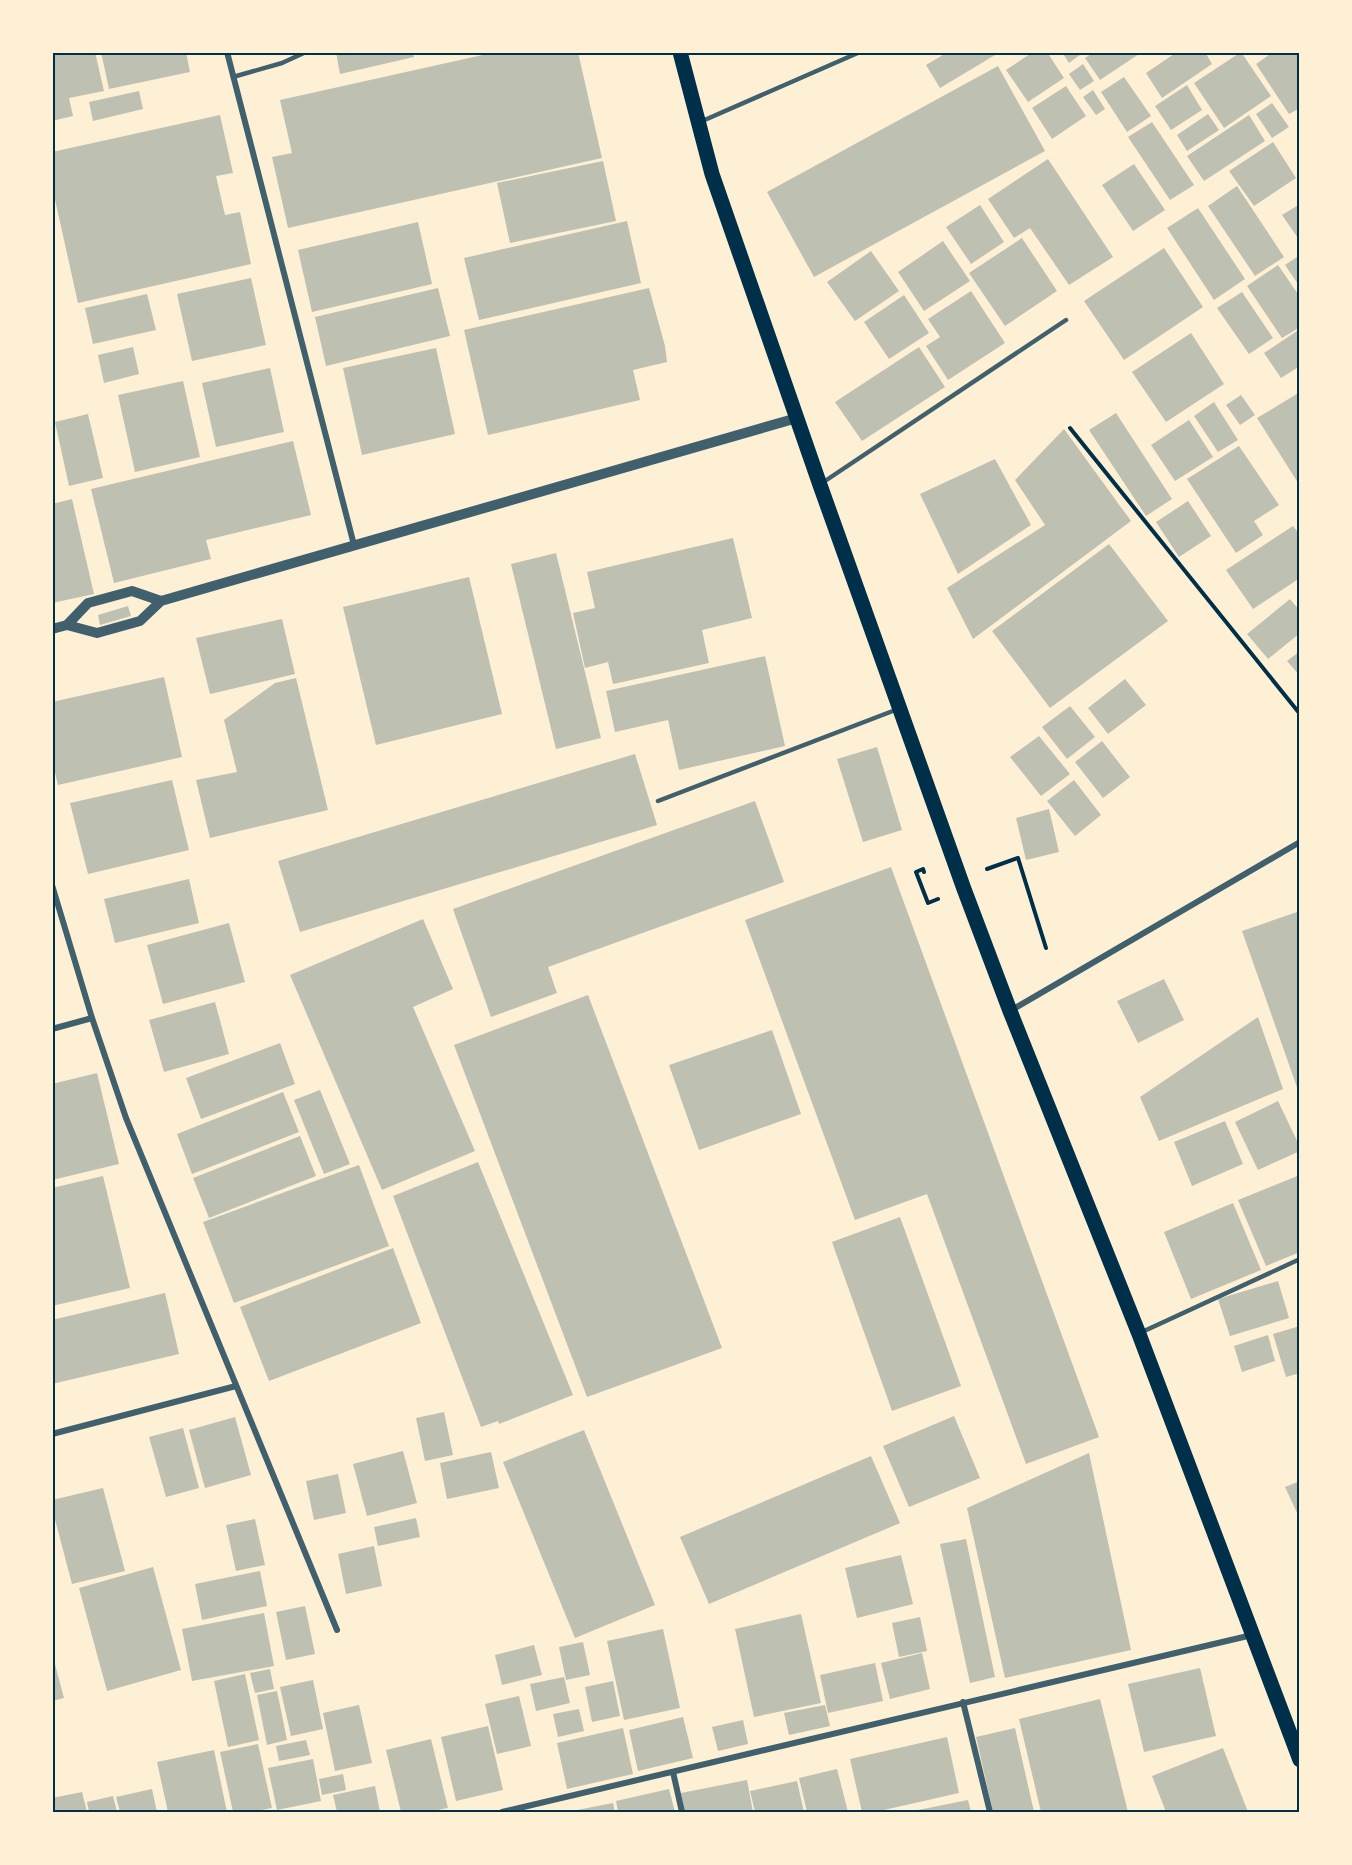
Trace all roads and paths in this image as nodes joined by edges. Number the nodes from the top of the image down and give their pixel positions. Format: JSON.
{"nodes":[{"id":1,"x":227,"y":52,"type":"edge"},
{"id":2,"x":306,"y":52,"type":"edge"},
{"id":3,"x":680,"y":52,"type":"edge"},
{"id":4,"x":860,"y":52,"type":"edge"},
{"id":5,"x":233,"y":77,"type":"junction"},
{"id":6,"x":697,"y":123,"type":"junction"},
{"id":7,"x":1066,"y":320,"type":"dead end"},
{"id":8,"x":797,"y":418,"type":"junction"},
{"id":9,"x":1070,"y":428,"type":"dead end"},
{"id":10,"x":820,"y":485,"type":"junction"},
{"id":11,"x":354,"y":545,"type":"junction"},
{"id":12,"x":161,"y":601,"type":"junction"},
{"id":13,"x":67,"y":625,"type":"junction"},
{"id":14,"x":52,"y":629,"type":"edge"},
{"id":15,"x":901,"y":708,"type":"junction"},
{"id":16,"x":1299,"y":714,"type":"edge"},
{"id":17,"x":658,"y":801,"type":"dead end"},
{"id":18,"x":1299,"y":842,"type":"edge"},
{"id":19,"x":1018,"y":858,"type":"dead end"},
{"id":20,"x":926,"y":880,"type":"dead end"},
{"id":21,"x":52,"y":885,"type":"edge"},
{"id":22,"x":928,"y":903,"type":"dead end"},
{"id":23,"x":1046,"y":948,"type":"dead end"},
{"id":24,"x":1010,"y":1011,"type":"junction"},
{"id":25,"x":92,"y":1018,"type":"junction"},
{"id":26,"x":52,"y":1029,"type":"edge"},
{"id":27,"x":1299,"y":1259,"type":"edge"},
{"id":28,"x":1139,"y":1334,"type":"junction"},
{"id":29,"x":236,"y":1386,"type":"junction"},
{"id":30,"x":52,"y":1434,"type":"edge"},
{"id":31,"x":337,"y":1630,"type":"dead end"},
{"id":32,"x":1252,"y":1635,"type":"junction"},
{"id":33,"x":963,"y":1702,"type":"junction"},
{"id":34,"x":1299,"y":1760,"type":"edge"},
{"id":35,"x":673,"y":1772,"type":"junction"},
{"id":36,"x":502,"y":1812,"type":"edge"},
{"id":37,"x":682,"y":1812,"type":"edge"},
{"id":38,"x":990,"y":1812,"type":"edge"}],
"edges":[{"from":1,"to":5,"type":"street"},
{"from":2,"to":5,"type":"lane"},
{"from":3,"to":6,"type":"main road"},
{"from":4,"to":6,"type":"lane"},
{"from":5,"to":11,"type":"street"},
{"from":6,"to":8,"type":"main road"},
{"from":7,"to":10,"type":"lane"},
{"from":8,"to":10,"type":"main road"},
{"from":8,"to":11,"type":"street"},
{"from":9,"to":16,"type":"path"},
{"from":10,"to":15,"type":"main road"},
{"from":11,"to":12,"type":"street"},
{"from":12,"to":13,"type":"street"},
{"from":12,"to":13,"type":"street"},
{"from":13,"to":14,"type":"street"},
{"from":15,"to":17,"type":"lane"},
{"from":15,"to":24,"type":"main road"},
{"from":18,"to":24,"type":"street"},
{"from":19,"to":23,"type":"path"},
{"from":20,"to":22,"type":"path"},
{"from":21,"to":25,"type":"street"},
{"from":24,"to":28,"type":"main road"},
{"from":25,"to":26,"type":"street"},
{"from":25,"to":29,"type":"street"},
{"from":27,"to":28,"type":"lane"},
{"from":28,"to":32,"type":"main road"},
{"from":29,"to":30,"type":"street"},
{"from":29,"to":31,"type":"street"},
{"from":32,"to":33,"type":"street"},
{"from":32,"to":34,"type":"main road"},
{"from":33,"to":35,"type":"street"},
{"from":33,"to":38,"type":"street"},
{"from":35,"to":36,"type":"street"},
{"from":35,"to":37,"type":"street"}]}
